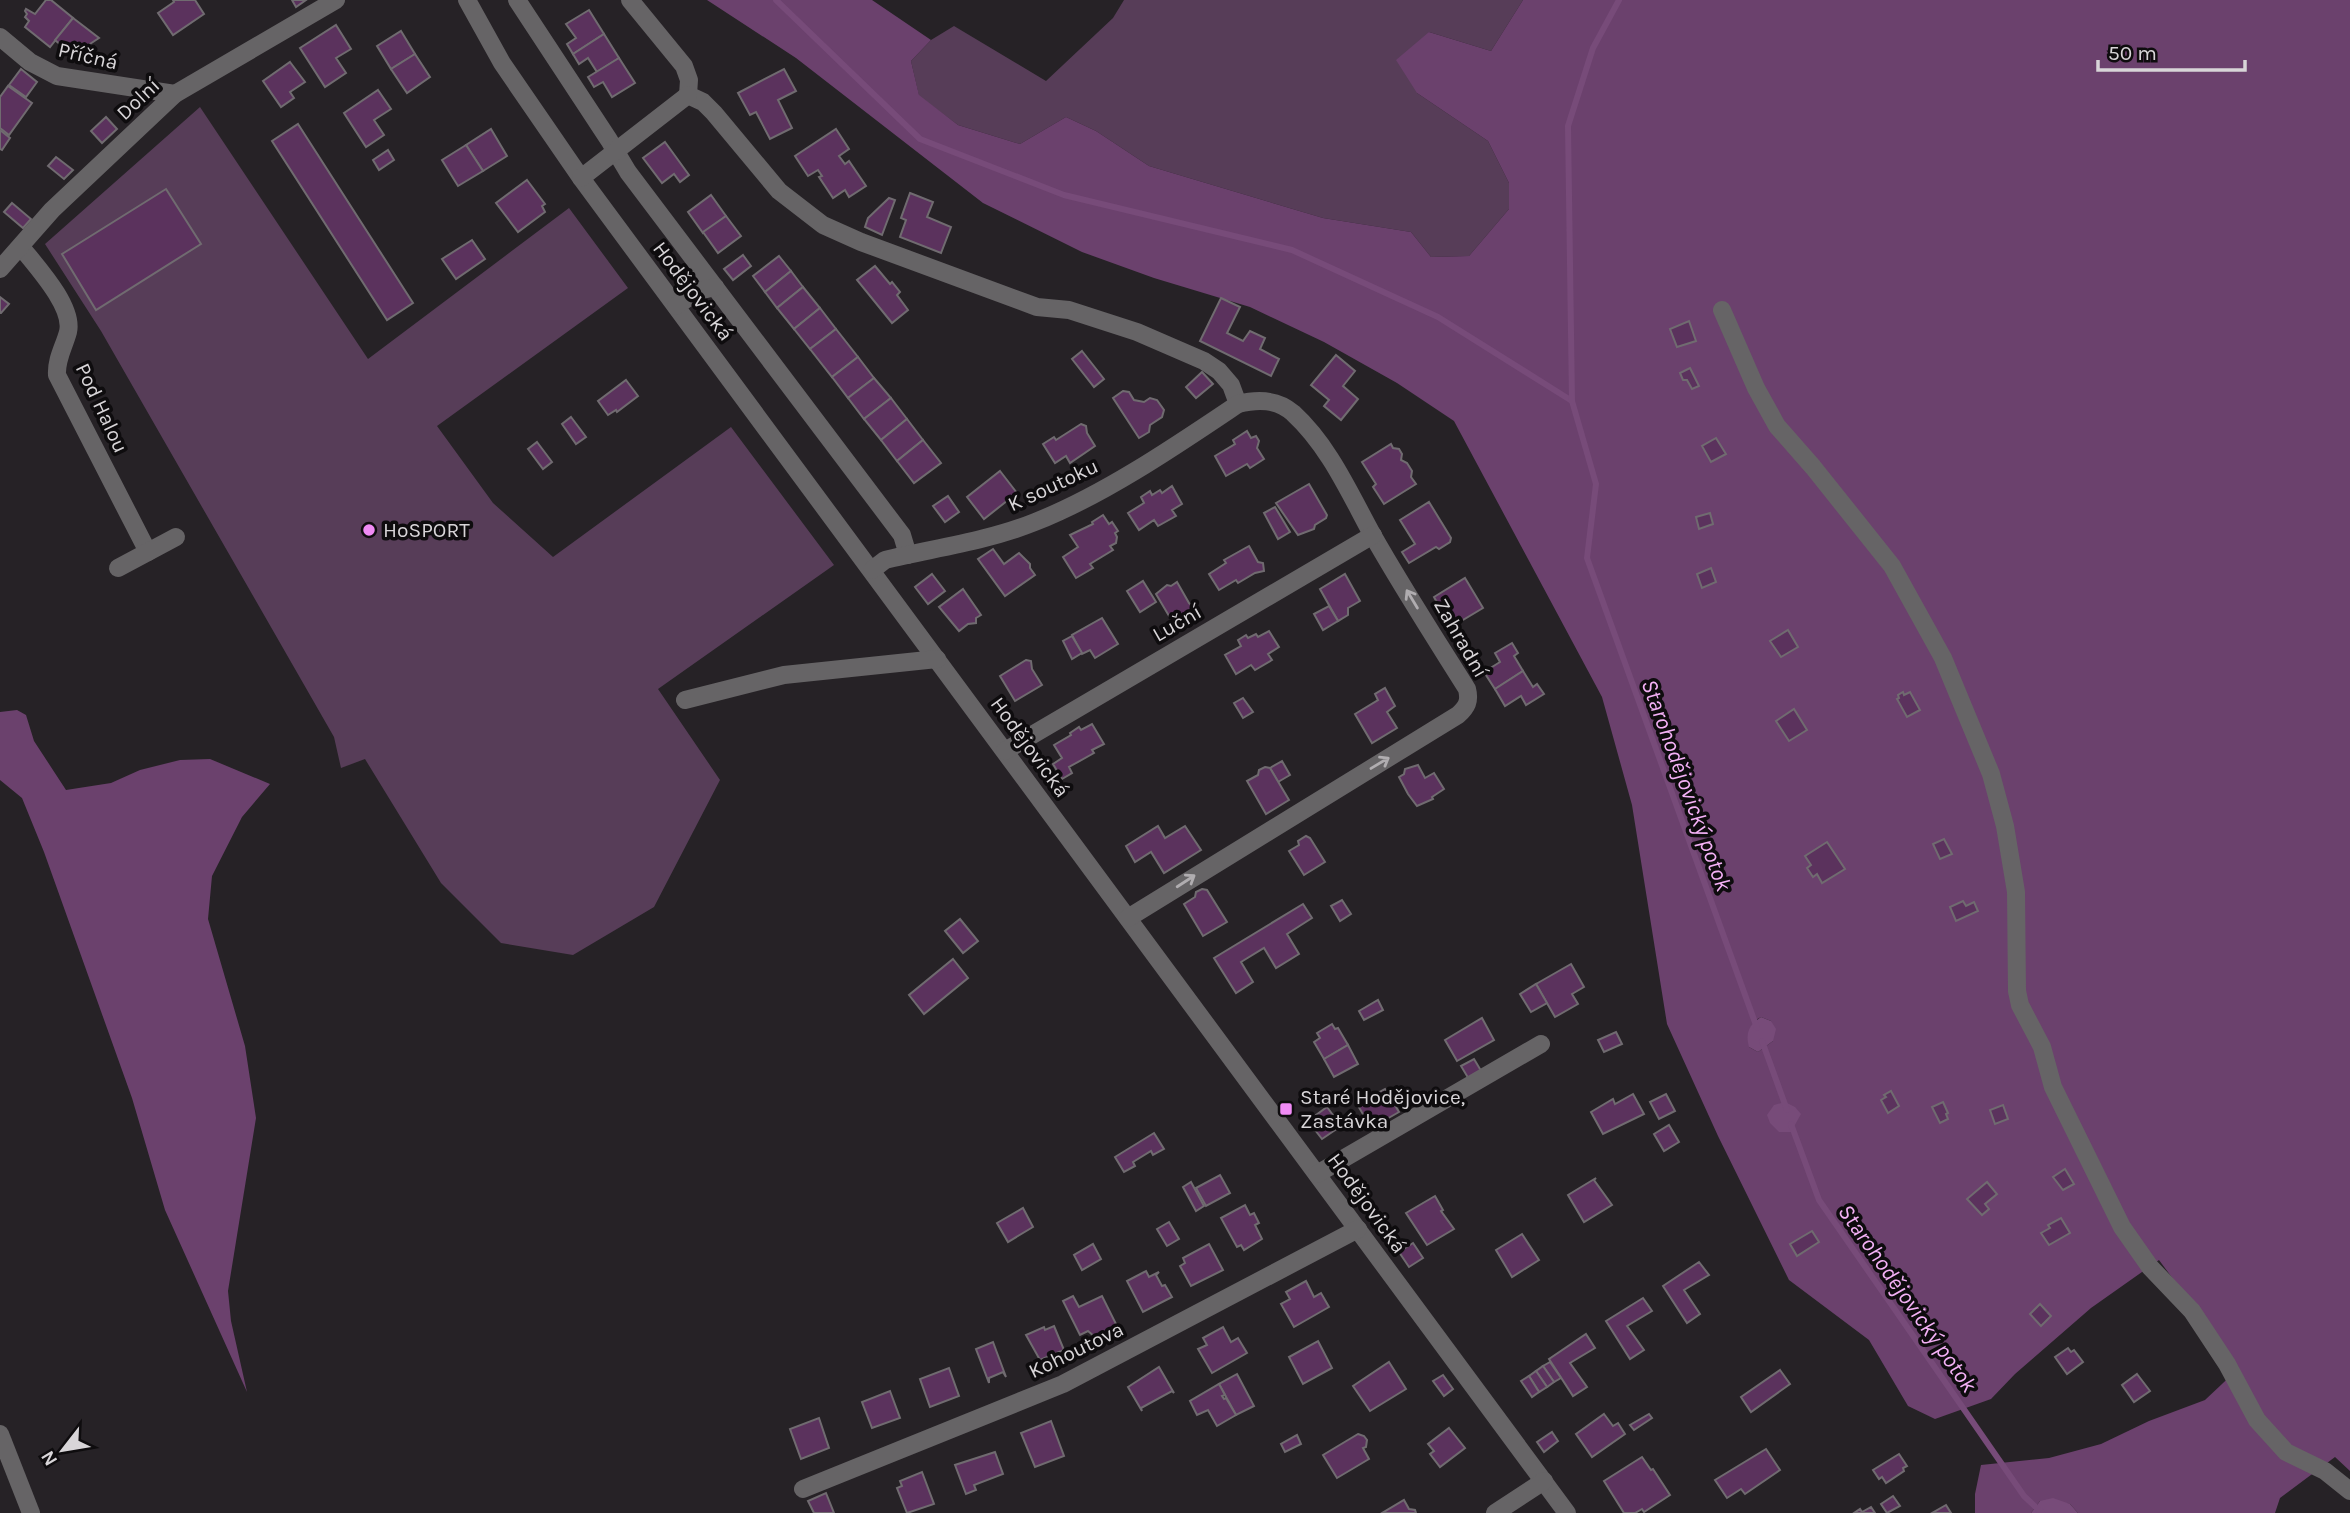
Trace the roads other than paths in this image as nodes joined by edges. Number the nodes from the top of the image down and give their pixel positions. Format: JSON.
{"nodes":[{"id":1,"x":336,"y":0,"type":"edge"},
{"id":2,"x":517,"y":0,"type":"edge"},
{"id":3,"x":630,"y":0,"type":"edge"},
{"id":4,"x":466,"y":1,"type":"edge"},
{"id":5,"x":0,"y":37,"type":"edge"},
{"id":6,"x":175,"y":94,"type":"junction"},
{"id":7,"x":688,"y":95,"type":"junction"},
{"id":8,"x":616,"y":152,"type":"junction"},
{"id":9,"x":581,"y":178,"type":"junction"},
{"id":10,"x":22,"y":247,"type":"junction"},
{"id":11,"x":0,"y":269,"type":"edge"},
{"id":12,"x":715,"y":287,"type":"junction"},
{"id":13,"x":676,"y":306,"type":"junction"},
{"id":14,"x":1722,"y":310,"type":"dead end"},
{"id":15,"x":1238,"y":404,"type":"junction"},
{"id":16,"x":1373,"y":535,"type":"junction"},
{"id":17,"x":176,"y":537,"type":"dead end"},
{"id":18,"x":148,"y":552,"type":"junction"},
{"id":19,"x":908,"y":555,"type":"junction"},
{"id":20,"x":118,"y":568,"type":"dead end"},
{"id":21,"x":872,"y":570,"type":"junction"},
{"id":22,"x":936,"y":659,"type":"junction"},
{"id":23,"x":685,"y":700,"type":"dead end"},
{"id":24,"x":1005,"y":751,"type":"junction"},
{"id":25,"x":1128,"y":918,"type":"junction"},
{"id":26,"x":1541,"y":1044,"type":"dead end"},
{"id":27,"x":1317,"y":1174,"type":"junction"},
{"id":28,"x":1358,"y":1229,"type":"junction"},
{"id":29,"x":0,"y":1434,"type":"edge"},
{"id":30,"x":1544,"y":1481,"type":"junction"},
{"id":31,"x":803,"y":1489,"type":"dead end"},
{"id":32,"x":2350,"y":1491,"type":"edge"},
{"id":33,"x":31,"y":1513,"type":"edge"},
{"id":34,"x":1495,"y":1513,"type":"edge"},
{"id":35,"x":1567,"y":1513,"type":"edge"}],
"edges":[{"from":1,"to":6,"type":"street","name":"Dolní"},
{"from":2,"to":8,"type":"street"},
{"from":3,"to":7,"type":"street"},
{"from":4,"to":9,"type":"street","name":"Hodějovická"},
{"from":5,"to":6,"type":"street","name":"Příčná"},
{"from":6,"to":10,"type":"street","name":"Dolní"},
{"from":7,"to":8,"type":"street"},
{"from":7,"to":15,"type":"street"},
{"from":8,"to":9,"type":"street"},
{"from":8,"to":12,"type":"street"},
{"from":9,"to":13,"type":"street","name":"Hodějovická"},
{"from":10,"to":11,"type":"street","name":"Dolní"},
{"from":10,"to":18,"type":"street","name":"Pod Halou"},
{"from":12,"to":13,"type":"street"},
{"from":12,"to":19,"type":"street"},
{"from":13,"to":21,"type":"street","name":"Hodějovická"},
{"from":14,"to":32,"type":"street"},
{"from":15,"to":16,"type":"street","name":"Zahradní"},
{"from":15,"to":19,"type":"street","name":"K soutoku"},
{"from":16,"to":24,"type":"street","name":"Luční"},
{"from":25,"to":16,"type":"street","name":"Zahradní","one_way":true},
{"from":17,"to":18,"type":"street"},
{"from":18,"to":20,"type":"street"},
{"from":19,"to":21,"type":"street","name":"K soutoku"},
{"from":21,"to":22,"type":"street","name":"Hodějovická"},
{"from":22,"to":23,"type":"street"},
{"from":22,"to":24,"type":"street","name":"Hodějovická"},
{"from":24,"to":25,"type":"street","name":"Hodějovická"},
{"from":25,"to":27,"type":"street","name":"Hodějovická"},
{"from":26,"to":27,"type":"street"},
{"from":27,"to":28,"type":"street","name":"Hodějovická"},
{"from":28,"to":30,"type":"street","name":"Hodějovická"},
{"from":28,"to":31,"type":"street","name":"Kohoutova"},
{"from":29,"to":33,"type":"street"},
{"from":30,"to":34,"type":"street"},
{"from":30,"to":35,"type":"street","name":"Hodějovická"}]}
